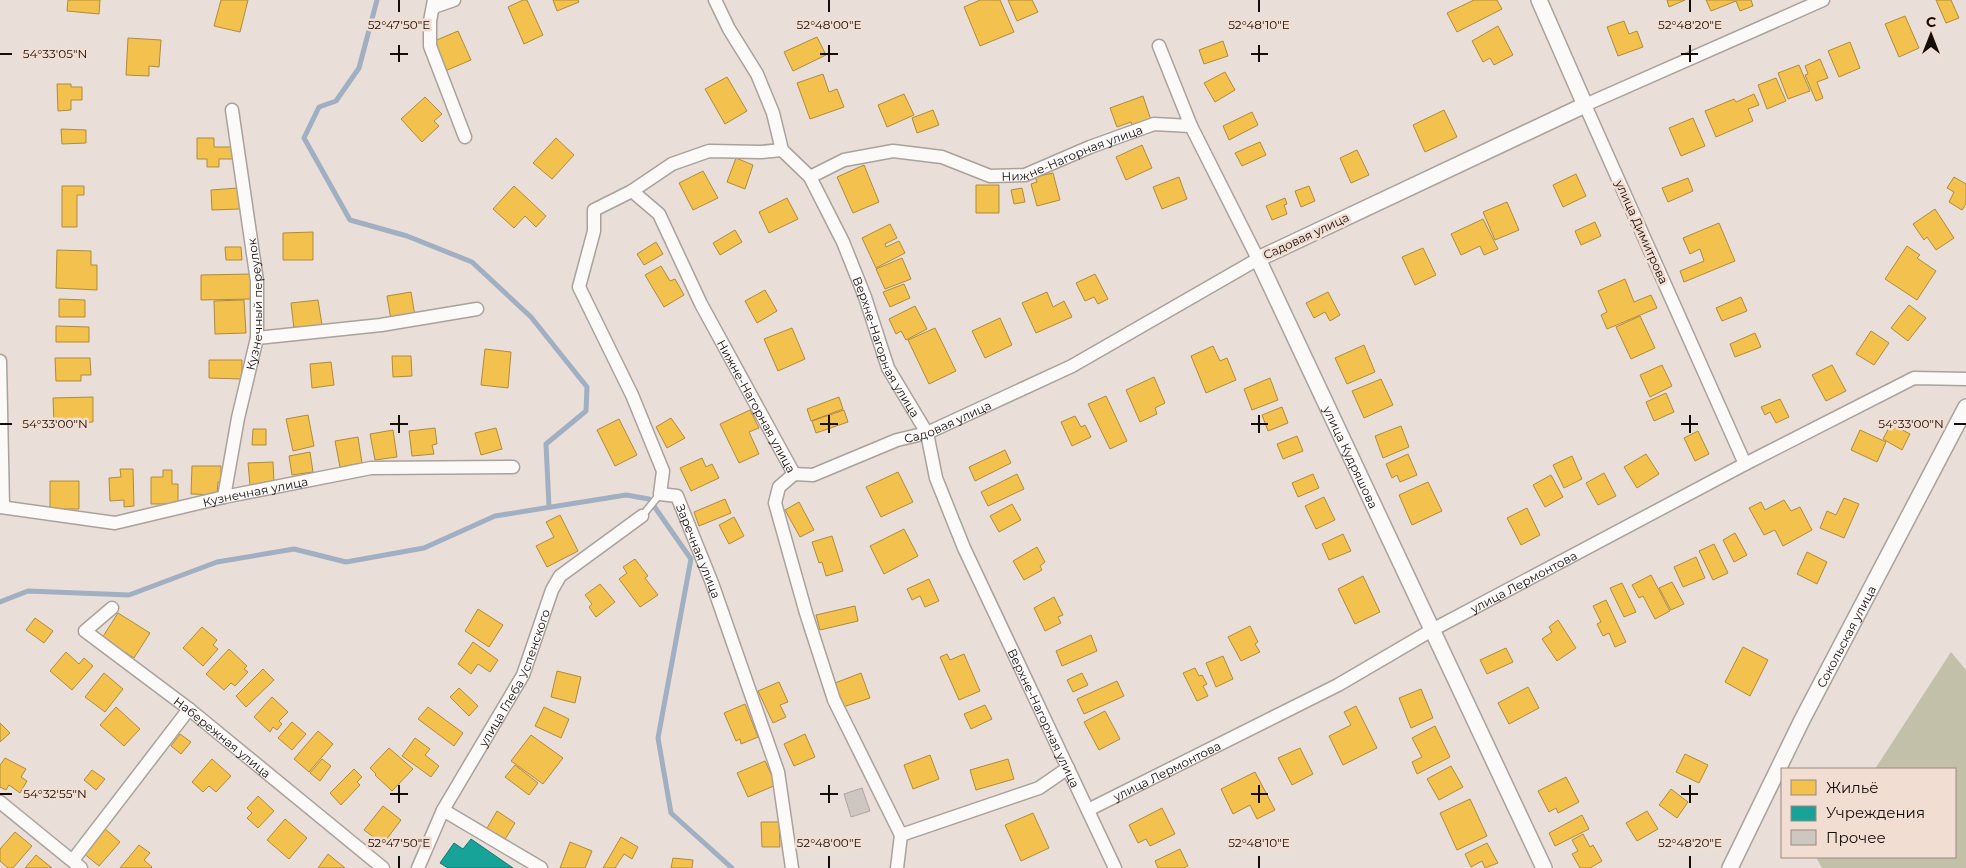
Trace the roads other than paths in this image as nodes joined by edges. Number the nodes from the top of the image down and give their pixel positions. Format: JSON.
{"nodes":[{"id":1,"x":454,"y":0,"type":"edge"},
{"id":2,"x":715,"y":0,"type":"edge"},
{"id":3,"x":1539,"y":0,"type":"edge"},
{"id":4,"x":1823,"y":0,"type":"edge"},
{"id":5,"x":434,"y":4,"type":"edge"},
{"id":6,"x":1159,"y":46,"type":"dead end"},
{"id":7,"x":1585,"y":105,"type":"junction"},
{"id":8,"x":232,"y":110,"type":"dead end"},
{"id":9,"x":1191,"y":126,"type":"junction"},
{"id":10,"x":465,"y":137,"type":"dead end"},
{"id":11,"x":782,"y":150,"type":"junction"},
{"id":12,"x":810,"y":177,"type":"junction"},
{"id":13,"x":632,"y":191,"type":"junction"},
{"id":14,"x":1258,"y":259,"type":"junction"},
{"id":15,"x":477,"y":309,"type":"dead end"},
{"id":16,"x":257,"y":338,"type":"junction"},
{"id":17,"x":0,"y":360,"type":"edge"},
{"id":18,"x":1966,"y":379,"type":"edge"},
{"id":19,"x":1966,"y":407,"type":"edge"},
{"id":20,"x":927,"y":433,"type":"junction"},
{"id":21,"x":1746,"y":464,"type":"junction"},
{"id":22,"x":513,"y":467,"type":"dead end"},
{"id":23,"x":794,"y":474,"type":"junction"},
{"id":24,"x":660,"y":494,"type":"junction"},
{"id":25,"x":224,"y":497,"type":"junction"},
{"id":26,"x":2,"y":507,"type":"edge"},
{"id":27,"x":642,"y":516,"type":"joint"},
{"id":28,"x":112,"y":608,"type":"dead end"},
{"id":29,"x":1432,"y":630,"type":"junction"},
{"id":30,"x":189,"y":709,"type":"junction"},
{"id":31,"x":1068,"y":768,"type":"junction"},
{"id":32,"x":0,"y":802,"type":"edge"},
{"id":33,"x":442,"y":810,"type":"junction"},
{"id":34,"x":1088,"y":810,"type":"junction"},
{"id":35,"x":901,"y":835,"type":"junction"},
{"id":36,"x":77,"y":864,"type":"edge"},
{"id":37,"x":383,"y":868,"type":"edge"},
{"id":38,"x":418,"y":868,"type":"edge"},
{"id":39,"x":541,"y":868,"type":"edge"},
{"id":40,"x":792,"y":868,"type":"edge"},
{"id":41,"x":897,"y":868,"type":"edge"},
{"id":42,"x":1116,"y":868,"type":"edge"},
{"id":43,"x":1544,"y":868,"type":"edge"},
{"id":44,"x":1730,"y":868,"type":"edge"}],
"edges":[{"from":1,"to":5,"type":"street"},
{"from":2,"to":11,"type":"street"},
{"from":3,"to":7,"type":"street","name":"улица Димитрова"},
{"from":4,"to":7,"type":"street","name":"Садовая улица"},
{"from":5,"to":10,"type":"street"},
{"from":6,"to":9,"type":"street","name":"улица Кудряшова"},
{"from":7,"to":14,"type":"street","name":"Садовая улица"},
{"from":7,"to":21,"type":"street","name":"улица Димитрова"},
{"from":8,"to":16,"type":"street","name":"Кузнечный переулок"},
{"from":9,"to":12,"type":"street","name":"Нижне-Нагорная улица"},
{"from":9,"to":14,"type":"street","name":"улица Кудряшова"},
{"from":11,"to":12,"type":"street","name":"Верхне-Нагорная улица"},
{"from":11,"to":13,"type":"street"},
{"from":12,"to":20,"type":"street","name":"Верхне-Нагорная улица"},
{"from":13,"to":23,"type":"street","name":"Нижне-Нагорная улица"},
{"from":13,"to":24,"type":"street","name":"Заречная улица"},
{"from":14,"to":20,"type":"street","name":"Садовая улица"},
{"from":14,"to":29,"type":"street","name":"улица Кудряшова"},
{"from":15,"to":16,"type":"street"},
{"from":16,"to":25,"type":"street","name":"Кузнечный переулок"},
{"from":17,"to":26,"type":"street"},
{"from":18,"to":21,"type":"street","name":"улица Лермонтова"},
{"from":19,"to":44,"type":"street","name":"Сокольская улица"},
{"from":20,"to":23,"type":"street","name":"Садовая улица"},
{"from":20,"to":31,"type":"street","name":"Верхне-Нагорная улица"},
{"from":21,"to":29,"type":"street","name":"улица Лермонтова"},
{"from":22,"to":25,"type":"street","name":"Кузнечная улица"},
{"from":23,"to":35,"type":"street","name":"Нижне-Нагорная улица"},
{"from":24,"to":27,"type":"lane"},
{"from":24,"to":40,"type":"street","name":"Заречная улица"},
{"from":25,"to":26,"type":"street","name":"Кузнечная улица"},
{"from":27,"to":33,"type":"street","name":"улица Глеба Успенского"},
{"from":28,"to":30,"type":"street","name":"Набережная улица"},
{"from":29,"to":34,"type":"street","name":"улица Лермонтова"},
{"from":29,"to":43,"type":"street","name":"улица Кудряшова"},
{"from":30,"to":36,"type":"street"},
{"from":30,"to":37,"type":"street","name":"Набережная улица"},
{"from":31,"to":34,"type":"street","name":"Верхне-Нагорная улица"},
{"from":31,"to":35,"type":"street"},
{"from":32,"to":36,"type":"street"},
{"from":33,"to":38,"type":"street","name":"улица Глеба Успенского"},
{"from":33,"to":39,"type":"street"},
{"from":34,"to":42,"type":"street","name":"Верхне-Нагорная улица"},
{"from":35,"to":41,"type":"street"}]}
